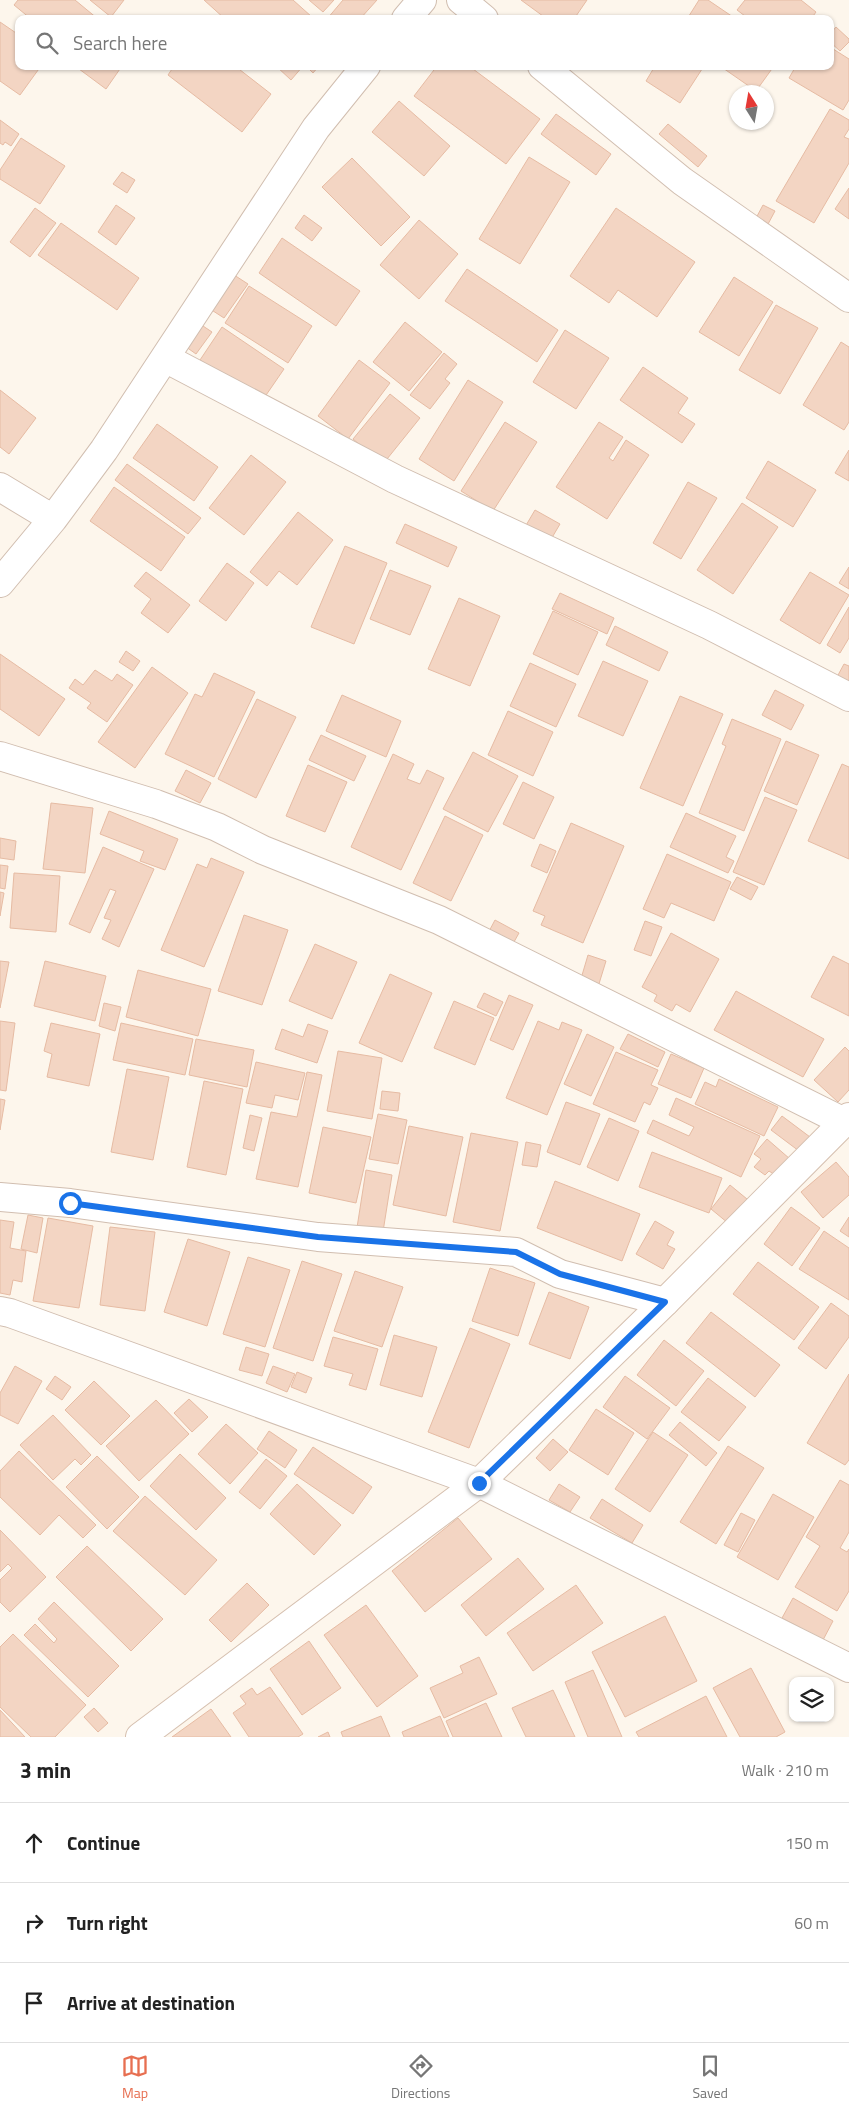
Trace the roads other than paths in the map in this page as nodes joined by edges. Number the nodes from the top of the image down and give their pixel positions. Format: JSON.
{"nodes":[{"id":1,"x":422,"y":0,"type":"edge"},
{"id":2,"x":461,"y":0,"type":"edge"},
{"id":3,"x":409,"y":15,"type":"edge"},
{"id":4,"x":479,"y":15,"type":"edge"},
{"id":5,"x":363,"y":70,"type":"edge"},
{"id":6,"x":547,"y":70,"type":"edge"},
{"id":7,"x":849,"y":298,"type":"edge"},
{"id":8,"x":165,"y":358,"type":"junction"},
{"id":9,"x":0,"y":487,"type":"edge"},
{"id":10,"x":54,"y":519,"type":"junction"},
{"id":11,"x":0,"y":583,"type":"edge"},
{"id":12,"x":849,"y":697,"type":"edge"},
{"id":13,"x":0,"y":756,"type":"edge"},
{"id":14,"x":846,"y":1119,"type":"edge"},
{"id":15,"x":0,"y":1197,"type":"edge"},
{"id":16,"x":665,"y":1302,"type":"junction"},
{"id":17,"x":0,"y":1311,"type":"edge"},
{"id":18,"x":479,"y":1483,"type":"junction"},
{"id":19,"x":849,"y":1668,"type":"edge"},
{"id":20,"x":140,"y":1737,"type":"edge"}],
"edges":[{"from":1,"to":3,"type":"street"},
{"from":2,"to":4,"type":"street"},
{"from":5,"to":8,"type":"street"},
{"from":6,"to":7,"type":"street"},
{"from":8,"to":10,"type":"street"},
{"from":8,"to":12,"type":"street"},
{"from":9,"to":10,"type":"street"},
{"from":10,"to":11,"type":"street"},
{"from":13,"to":14,"type":"street"},
{"from":14,"to":16,"type":"street"},
{"from":15,"to":16,"type":"street"},
{"from":16,"to":18,"type":"street"},
{"from":17,"to":18,"type":"street"},
{"from":18,"to":19,"type":"street"},
{"from":18,"to":20,"type":"street"}]}
